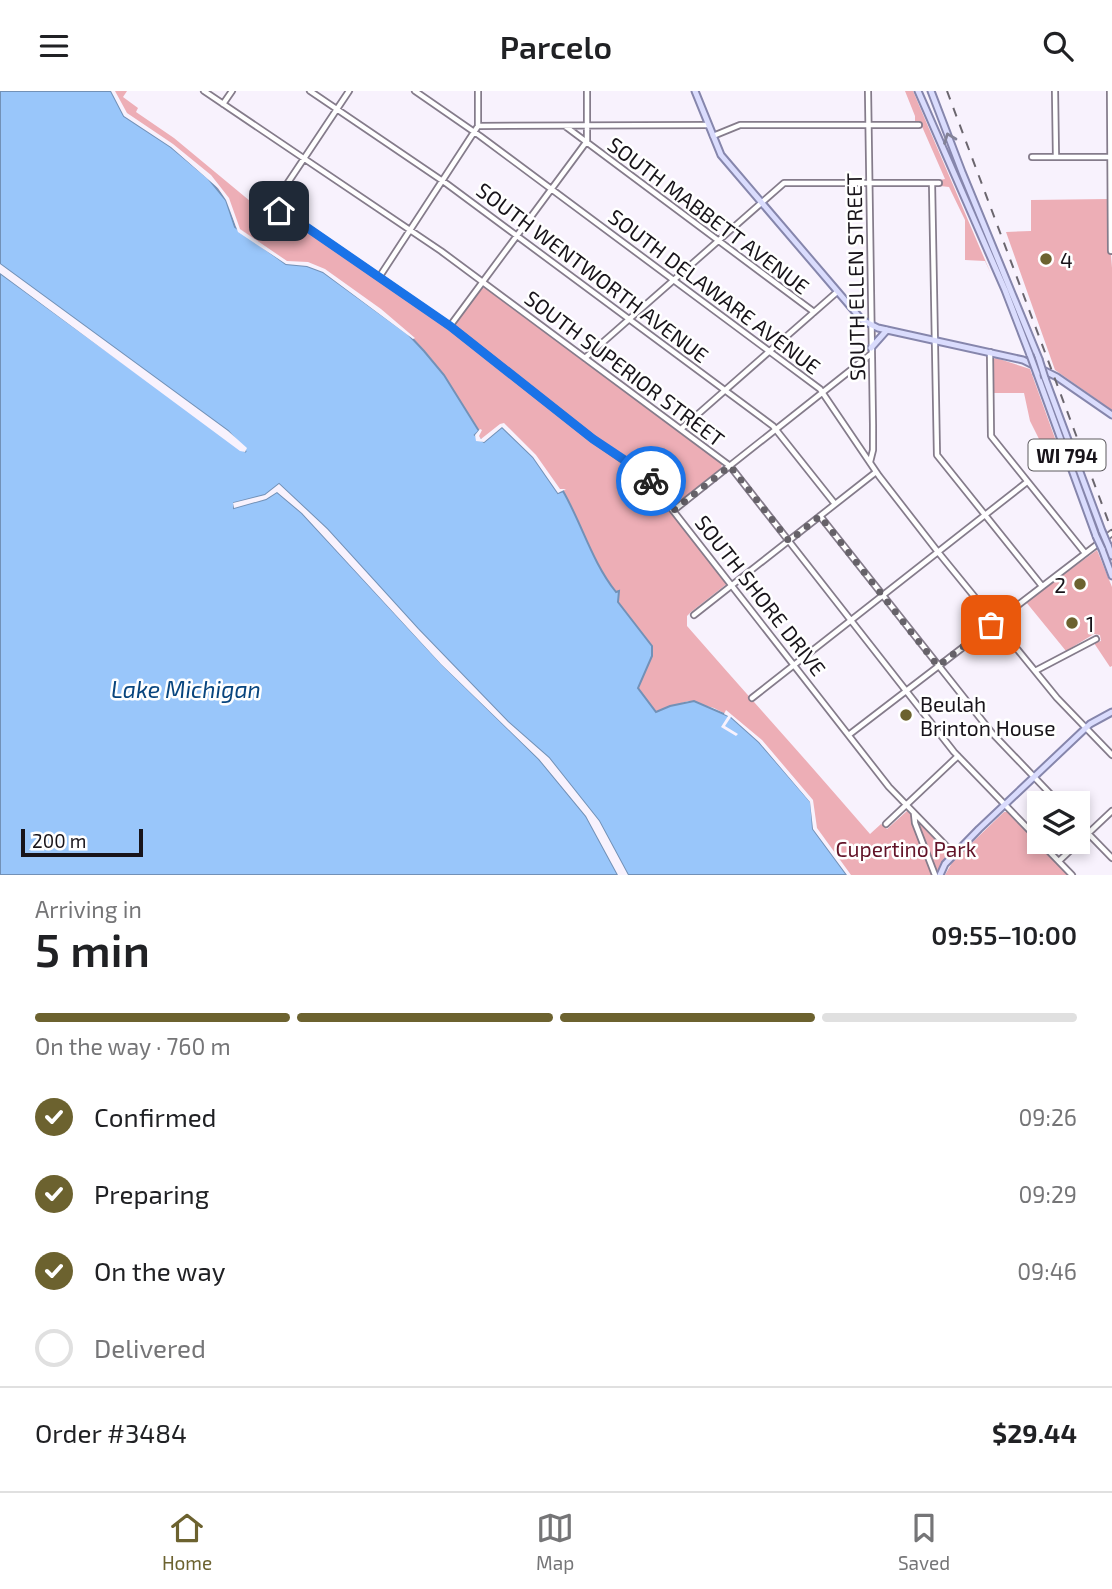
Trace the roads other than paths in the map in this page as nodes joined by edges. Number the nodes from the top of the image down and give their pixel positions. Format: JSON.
{"nodes":[{"id":1,"x":204,"y":91,"type":"edge"},
{"id":2,"x":232,"y":91,"type":"edge"},
{"id":3,"x":310,"y":91,"type":"edge"},
{"id":4,"x":349,"y":91,"type":"edge"},
{"id":5,"x":426,"y":91,"type":"edge"},
{"id":6,"x":478,"y":91,"type":"edge"},
{"id":7,"x":587,"y":91,"type":"edge"},
{"id":8,"x":695,"y":91,"type":"edge"},
{"id":9,"x":867,"y":91,"type":"edge"},
{"id":10,"x":917,"y":91,"type":"edge"},
{"id":11,"x":929,"y":91,"type":"edge"},
{"id":12,"x":1055,"y":91,"type":"edge"},
{"id":13,"x":1110,"y":91,"type":"edge"},
{"id":14,"x":418,"y":92,"type":"edge"},
{"id":15,"x":428,"y":100,"type":"junction"},
{"id":16,"x":223,"y":104,"type":"junction"},
{"id":17,"x":337,"y":110,"type":"junction"},
{"id":18,"x":708,"y":125,"type":"junction"},
{"id":19,"x":868,"y":125,"type":"junction"},
{"id":20,"x":919,"y":125,"type":"dead end"},
{"id":21,"x":478,"y":126,"type":"junction"},
{"id":22,"x":565,"y":126,"type":"junction"},
{"id":23,"x":587,"y":126,"type":"junction"},
{"id":24,"x":476,"y":133,"type":"junction"},
{"id":25,"x":713,"y":136,"type":"junction"},
{"id":26,"x":586,"y":143,"type":"junction"},
{"id":27,"x":1032,"y":157,"type":"dead end"},
{"id":28,"x":1056,"y":157,"type":"junction"},
{"id":29,"x":1111,"y":157,"type":"edge"},
{"id":30,"x":304,"y":159,"type":"junction"},
{"id":31,"x":443,"y":181,"type":"junction"},
{"id":32,"x":869,"y":183,"type":"junction"},
{"id":33,"x":932,"y":183,"type":"junction"},
{"id":34,"x":939,"y":183,"type":"dead end"},
{"id":35,"x":551,"y":189,"type":"junction"},
{"id":36,"x":279,"y":196,"type":"dead end"},
{"id":37,"x":761,"y":202,"type":"junction"},
{"id":38,"x":279,"y":211,"type":"dead end"},
{"id":39,"x":411,"y":230,"type":"junction"},
{"id":40,"x":517,"y":235,"type":"junction"},
{"id":41,"x":718,"y":241,"type":"junction"},
{"id":42,"x":1111,"y":250,"type":"edge"},
{"id":43,"x":380,"y":276,"type":"junction"},
{"id":44,"x":674,"y":280,"type":"junction"},
{"id":45,"x":483,"y":282,"type":"junction"},
{"id":46,"x":837,"y":292,"type":"junction"},
{"id":47,"x":814,"y":312,"type":"junction"},
{"id":48,"x":629,"y":319,"type":"junction"},
{"id":49,"x":450,"y":326,"type":"junction"},
{"id":50,"x":872,"y":326,"type":"junction"},
{"id":51,"x":887,"y":330,"type":"junction"},
{"id":52,"x":935,"y":339,"type":"junction"},
{"id":53,"x":770,"y":351,"type":"junction"},
{"id":54,"x":872,"y":351,"type":"junction"},
{"id":55,"x":990,"y":351,"type":"junction"},
{"id":56,"x":585,"y":358,"type":"junction"},
{"id":57,"x":725,"y":390,"type":"junction"},
{"id":58,"x":822,"y":393,"type":"junction"},
{"id":59,"x":1112,"y":415,"type":"edge"},
{"id":60,"x":681,"y":429,"type":"junction"},
{"id":61,"x":776,"y":429,"type":"junction"},
{"id":62,"x":870,"y":463,"type":"junction"},
{"id":63,"x":730,"y":466,"type":"junction"},
{"id":64,"x":876,"y":472,"type":"junction"},
{"id":65,"x":1027,"y":482,"type":"junction"},
{"id":66,"x":835,"y":504,"type":"junction"},
{"id":67,"x":674,"y":510,"type":"junction"},
{"id":68,"x":820,"y":516,"type":"junction"},
{"id":69,"x":984,"y":516,"type":"junction"},
{"id":70,"x":1112,"y":533,"type":"edge"},
{"id":71,"x":789,"y":541,"type":"junction"},
{"id":72,"x":938,"y":552,"type":"junction"},
{"id":73,"x":1085,"y":553,"type":"junction"},
{"id":74,"x":1112,"y":556,"type":"edge"},
{"id":75,"x":1112,"y":576,"type":"edge"},
{"id":76,"x":733,"y":585,"type":"junction"},
{"id":77,"x":1042,"y":586,"type":"junction"},
{"id":78,"x":883,"y":596,"type":"junction"},
{"id":79,"x":694,"y":615,"type":"dead end"},
{"id":80,"x":852,"y":620,"type":"junction"},
{"id":81,"x":995,"y":622,"type":"junction"},
{"id":82,"x":1096,"y":639,"type":"dead end"},
{"id":83,"x":796,"y":664,"type":"junction"},
{"id":84,"x":938,"y":666,"type":"junction"},
{"id":85,"x":1035,"y":671,"type":"junction"},
{"id":86,"x":906,"y":690,"type":"junction"},
{"id":87,"x":752,"y":698,"type":"dead end"},
{"id":88,"x":1112,"y":712,"type":"edge"},
{"id":89,"x":1086,"y":728,"type":"junction"},
{"id":90,"x":849,"y":734,"type":"junction"},
{"id":91,"x":1112,"y":755,"type":"edge"},
{"id":92,"x":958,"y":756,"type":"junction"},
{"id":93,"x":1034,"y":777,"type":"junction"},
{"id":94,"x":1047,"y":791,"type":"edge"},
{"id":95,"x":906,"y":805,"type":"junction"},
{"id":96,"x":1005,"y":805,"type":"junction"},
{"id":97,"x":1112,"y":810,"type":"edge"},
{"id":98,"x":914,"y":813,"type":"junction"},
{"id":99,"x":886,"y":824,"type":"dead end"},
{"id":100,"x":1027,"y":828,"type":"edge"},
{"id":101,"x":1090,"y":831,"type":"edge"},
{"id":102,"x":1090,"y":835,"type":"edge"},
{"id":103,"x":954,"y":854,"type":"junction"},
{"id":104,"x":1052,"y":854,"type":"edge"},
{"id":105,"x":1066,"y":854,"type":"edge"},
{"id":106,"x":1112,"y":858,"type":"edge"},
{"id":107,"x":1059,"y":861,"type":"junction"},
{"id":108,"x":935,"y":875,"type":"edge"},
{"id":109,"x":940,"y":875,"type":"edge"},
{"id":110,"x":1072,"y":875,"type":"edge"}],
"edges":[{"from":1,"to":16,"type":"street","name":"SOUTH SUPERIOR STREET"},
{"from":2,"to":16,"type":"street"},
{"from":3,"to":17,"type":"street","name":"SOUTH WENTWORTH AVENUE"},
{"from":4,"to":17,"type":"street"},
{"from":5,"to":15,"type":"street"},
{"from":6,"to":21,"type":"street"},
{"from":7,"to":23,"type":"street","name":"SOUTH MABBETT AVENUE"},
{"from":8,"to":18,"type":"main road"},
{"from":9,"to":19,"type":"street","name":"SOUTH ELLEN STREET"},
{"from":10,"to":75,"type":"main road","number":"WI 794","bridge":true},
{"from":74,"to":11,"type":"main road","number":"WI 794","one_way":true,"bridge":true},
{"from":12,"to":28,"type":"street"},
{"from":13,"to":29,"type":"street"},
{"from":14,"to":15,"type":"street","name":"SOUTH DELAWARE AVENUE"},
{"from":15,"to":24,"type":"street","name":"SOUTH DELAWARE AVENUE"},
{"from":16,"to":30,"type":"street","name":"SOUTH SUPERIOR STREET"},
{"from":17,"to":30,"type":"street"},
{"from":17,"to":31,"type":"street","name":"SOUTH WENTWORTH AVENUE"},
{"from":18,"to":23,"type":"street"},
{"from":18,"to":25,"type":"main road"},
{"from":19,"to":20,"type":"street"},
{"from":19,"to":25,"type":"street"},
{"from":19,"to":32,"type":"street","name":"SOUTH ELLEN STREET"},
{"from":21,"to":22,"type":"street"},
{"from":21,"to":24,"type":"street"},
{"from":22,"to":23,"type":"street"},
{"from":22,"to":26,"type":"street","name":"SOUTH MABBETT AVENUE"},
{"from":23,"to":26,"type":"street","name":"SOUTH MABBETT AVENUE"},
{"from":24,"to":31,"type":"street"},
{"from":24,"to":35,"type":"street","name":"SOUTH DELAWARE AVENUE"},
{"from":25,"to":37,"type":"main road"},
{"from":26,"to":35,"type":"street"},
{"from":26,"to":41,"type":"street","name":"SOUTH MABBETT AVENUE"},
{"from":27,"to":28,"type":"street"},
{"from":28,"to":29,"type":"street"},
{"from":29,"to":42,"type":"street"},
{"from":30,"to":36,"type":"street"},
{"from":30,"to":39,"type":"street","name":"SOUTH SUPERIOR STREET"},
{"from":31,"to":39,"type":"street"},
{"from":31,"to":40,"type":"street","name":"SOUTH WENTWORTH AVENUE"},
{"from":32,"to":33,"type":"street"},
{"from":32,"to":37,"type":"street"},
{"from":32,"to":50,"type":"street","name":"SOUTH ELLEN STREET"},
{"from":33,"to":34,"type":"street"},
{"from":33,"to":52,"type":"street"},
{"from":35,"to":40,"type":"street"},
{"from":35,"to":44,"type":"street","name":"SOUTH DELAWARE AVENUE"},
{"from":37,"to":41,"type":"street"},
{"from":37,"to":46,"type":"main road"},
{"from":38,"to":43,"type":"street","name":"SOUTH SHORE DRIVE"},
{"from":39,"to":43,"type":"street"},
{"from":39,"to":45,"type":"street","name":"SOUTH SUPERIOR STREET"},
{"from":40,"to":45,"type":"street"},
{"from":40,"to":48,"type":"street","name":"SOUTH WENTWORTH AVENUE"},
{"from":41,"to":44,"type":"street"},
{"from":41,"to":47,"type":"street","name":"SOUTH MABBETT AVENUE"},
{"from":43,"to":49,"type":"street","name":"SOUTH SHORE DRIVE"},
{"from":44,"to":48,"type":"street"},
{"from":44,"to":53,"type":"street","name":"SOUTH DELAWARE AVENUE"},
{"from":45,"to":49,"type":"street"},
{"from":45,"to":56,"type":"street","name":"SOUTH SUPERIOR STREET"},
{"from":46,"to":47,"type":"street"},
{"from":46,"to":50,"type":"main road"},
{"from":47,"to":53,"type":"street"},
{"from":48,"to":56,"type":"street"},
{"from":48,"to":57,"type":"street","name":"SOUTH WENTWORTH AVENUE"},
{"from":49,"to":67,"type":"street","name":"SOUTH SHORE DRIVE"},
{"from":50,"to":51,"type":"main road"},
{"from":50,"to":54,"type":"street","name":"SOUTH ELLEN STREET"},
{"from":51,"to":52,"type":"main road"},
{"from":51,"to":54,"type":"main road"},
{"from":52,"to":55,"type":"main road"},
{"from":52,"to":69,"type":"street"},
{"from":53,"to":57,"type":"street"},
{"from":53,"to":58,"type":"street","name":"SOUTH DELAWARE AVENUE"},
{"from":54,"to":58,"type":"street"},
{"from":54,"to":62,"type":"street","name":"SOUTH ELLEN STREET"},
{"from":55,"to":59,"type":"main road"},
{"from":55,"to":65,"type":"street"},
{"from":56,"to":60,"type":"street","name":"SOUTH SUPERIOR STREET"},
{"from":57,"to":60,"type":"street"},
{"from":57,"to":61,"type":"street","name":"SOUTH WENTWORTH AVENUE"},
{"from":58,"to":61,"type":"street"},
{"from":58,"to":62,"type":"street","name":"SOUTH DELAWARE AVENUE"},
{"from":60,"to":63,"type":"street","name":"SOUTH SUPERIOR STREET"},
{"from":61,"to":63,"type":"street"},
{"from":61,"to":66,"type":"street","name":"SOUTH WENTWORTH AVENUE"},
{"from":62,"to":64,"type":"street","name":"SOUTH DELAWARE AVENUE"},
{"from":63,"to":67,"type":"street"},
{"from":63,"to":71,"type":"street","name":"SOUTH SUPERIOR STREET"},
{"from":64,"to":66,"type":"street"},
{"from":64,"to":72,"type":"street","name":"SOUTH DELAWARE AVENUE"},
{"from":65,"to":69,"type":"street"},
{"from":65,"to":73,"type":"street"},
{"from":66,"to":68,"type":"street"},
{"from":67,"to":76,"type":"street","name":"SOUTH SHORE DRIVE"},
{"from":68,"to":71,"type":"street"},
{"from":68,"to":78,"type":"street"},
{"from":69,"to":72,"type":"street"},
{"from":69,"to":77,"type":"street"},
{"from":70,"to":73,"type":"street"},
{"from":71,"to":76,"type":"street"},
{"from":71,"to":80,"type":"street","name":"SOUTH SUPERIOR STREET"},
{"from":72,"to":78,"type":"street"},
{"from":72,"to":81,"type":"street","name":"SOUTH DELAWARE AVENUE"},
{"from":73,"to":77,"type":"street"},
{"from":76,"to":79,"type":"street"},
{"from":76,"to":83,"type":"street","name":"SOUTH SHORE DRIVE"},
{"from":77,"to":81,"type":"street"},
{"from":78,"to":80,"type":"street"},
{"from":78,"to":84,"type":"street"},
{"from":80,"to":83,"type":"street"},
{"from":80,"to":86,"type":"street","name":"SOUTH SUPERIOR STREET"},
{"from":81,"to":84,"type":"street"},
{"from":81,"to":85,"type":"street","name":"SOUTH DELAWARE AVENUE"},
{"from":82,"to":85,"type":"street"},
{"from":83,"to":87,"type":"street"},
{"from":83,"to":90,"type":"street","name":"SOUTH SHORE DRIVE"},
{"from":84,"to":86,"type":"street"},
{"from":84,"to":93,"type":"street"},
{"from":85,"to":89,"type":"street","name":"SOUTH DELAWARE AVENUE"},
{"from":86,"to":90,"type":"street"},
{"from":86,"to":92,"type":"street","name":"SOUTH SUPERIOR STREET"},
{"from":88,"to":89,"type":"main road"},
{"from":89,"to":91,"type":"street","name":"SOUTH DELAWARE AVENUE"},
{"from":89,"to":93,"type":"main road"},
{"from":90,"to":95,"type":"street","name":"SOUTH SHORE DRIVE"},
{"from":92,"to":95,"type":"street"},
{"from":92,"to":96,"type":"street","name":"SOUTH SUPERIOR STREET"},
{"from":93,"to":94,"type":"street"},
{"from":93,"to":96,"type":"main road"},
{"from":95,"to":98,"type":"street","name":"SOUTH SHORE DRIVE"},
{"from":95,"to":99,"type":"street"},
{"from":96,"to":100,"type":"street","name":"SOUTH SUPERIOR STREET"},
{"from":96,"to":103,"type":"main road"},
{"from":97,"to":101,"type":"street"},
{"from":98,"to":103,"type":"street","name":"SOUTH SHORE DRIVE"},
{"from":98,"to":108,"type":"street"},
{"from":102,"to":106,"type":"street"},
{"from":103,"to":109,"type":"main road"},
{"from":104,"to":107,"type":"street","name":"SOUTH SUPERIOR STREET"},
{"from":105,"to":107,"type":"street"},
{"from":107,"to":110,"type":"street","name":"SOUTH SUPERIOR STREET"}]}
